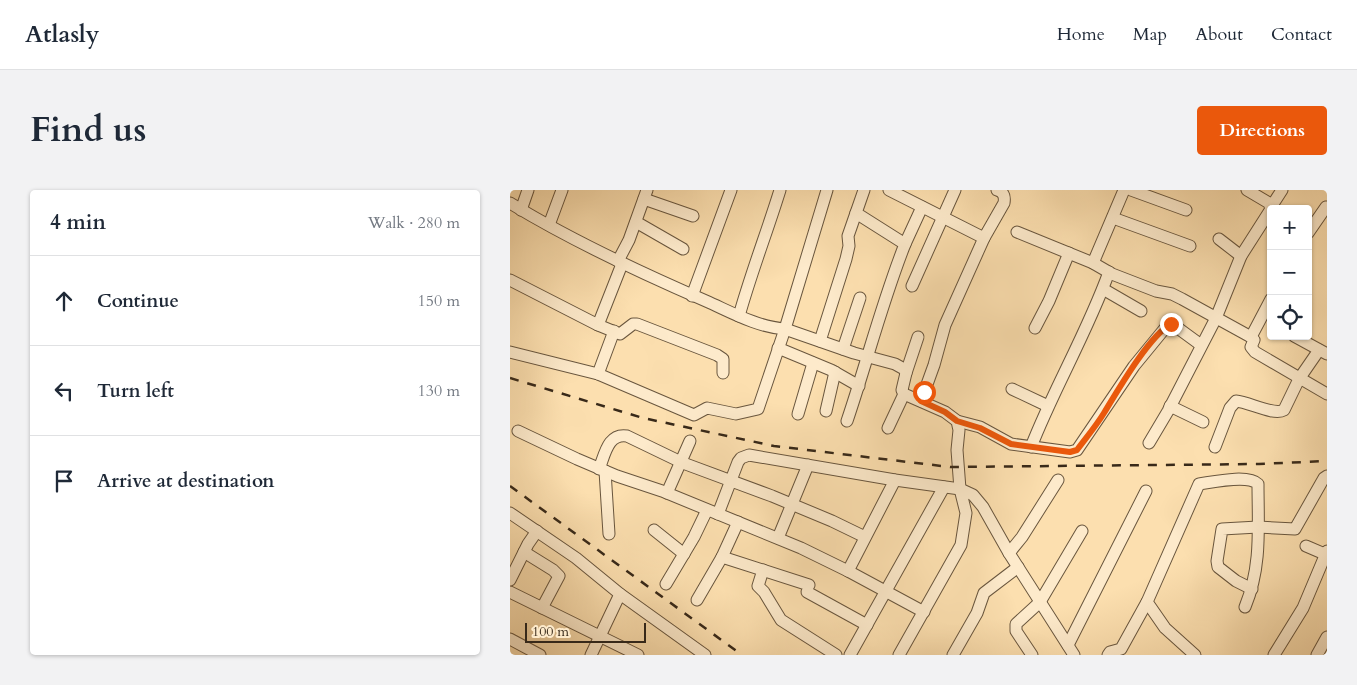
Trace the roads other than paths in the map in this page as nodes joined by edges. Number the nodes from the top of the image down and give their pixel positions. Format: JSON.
{"nodes":[{"id":1,"x":528,"y":190,"type":"edge"},
{"id":2,"x":562,"y":190,"type":"edge"},
{"id":3,"x":731,"y":190,"type":"edge"},
{"id":4,"x":780,"y":190,"type":"edge"},
{"id":5,"x":827,"y":190,"type":"edge"},
{"id":6,"x":864,"y":190,"type":"edge"},
{"id":7,"x":889,"y":190,"type":"edge"},
{"id":8,"x":955,"y":190,"type":"edge"},
{"id":9,"x":997,"y":190,"type":"edge"},
{"id":10,"x":1124,"y":190,"type":"edge"},
{"id":11,"x":1131,"y":190,"type":"edge"},
{"id":12,"x":1247,"y":190,"type":"edge"},
{"id":13,"x":1282,"y":190,"type":"edge"},
{"id":14,"x":646,"y":194,"type":"edge"},
{"id":15,"x":908,"y":194,"type":"edge"},
{"id":16,"x":510,"y":203,"type":"edge"},
{"id":17,"x":1270,"y":205,"type":"edge"},
{"id":18,"x":1273,"y":205,"type":"edge"},
{"id":19,"x":922,"y":207,"type":"junction"},
{"id":20,"x":1327,"y":207,"type":"edge"},
{"id":21,"x":521,"y":210,"type":"junction"},
{"id":22,"x":1186,"y":210,"type":"dead end"},
{"id":23,"x":856,"y":213,"type":"junction"},
{"id":24,"x":1267,"y":214,"type":"edge"},
{"id":25,"x":693,"y":216,"type":"dead end"},
{"id":26,"x":942,"y":217,"type":"junction"},
{"id":27,"x":1113,"y":218,"type":"junction"},
{"id":28,"x":636,"y":222,"type":"junction"},
{"id":29,"x":549,"y":225,"type":"junction"},
{"id":30,"x":1312,"y":228,"type":"edge"},
{"id":31,"x":1017,"y":232,"type":"dead end"},
{"id":32,"x":984,"y":238,"type":"junction"},
{"id":33,"x":1219,"y":239,"type":"dead end"},
{"id":34,"x":905,"y":244,"type":"junction"},
{"id":35,"x":1190,"y":246,"type":"dead end"},
{"id":36,"x":683,"y":249,"type":"dead end"},
{"id":37,"x":1069,"y":253,"type":"junction"},
{"id":38,"x":1241,"y":256,"type":"junction"},
{"id":39,"x":620,"y":263,"type":"junction"},
{"id":40,"x":1093,"y":263,"type":"junction"},
{"id":41,"x":1109,"y":272,"type":"junction"},
{"id":42,"x":510,"y":280,"type":"edge"},
{"id":43,"x":912,"y":286,"type":"dead end"},
{"id":44,"x":1103,"y":289,"type":"junction"},
{"id":45,"x":692,"y":296,"type":"junction"},
{"id":46,"x":860,"y":298,"type":"dead end"},
{"id":47,"x":1267,"y":307,"type":"edge"},
{"id":48,"x":1141,"y":311,"type":"dead end"},
{"id":49,"x":739,"y":316,"type":"junction"},
{"id":50,"x":1216,"y":318,"type":"junction"},
{"id":51,"x":598,"y":325,"type":"junction"},
{"id":52,"x":1035,"y":328,"type":"dead end"},
{"id":53,"x":785,"y":329,"type":"junction"},
{"id":54,"x":614,"y":331,"type":"junction"},
{"id":55,"x":918,"y":337,"type":"dead end"},
{"id":56,"x":1251,"y":337,"type":"junction"},
{"id":57,"x":1301,"y":340,"type":"edge"},
{"id":58,"x":820,"y":341,"type":"junction"},
{"id":59,"x":1201,"y":345,"type":"junction"},
{"id":60,"x":778,"y":348,"type":"junction"},
{"id":61,"x":843,"y":349,"type":"junction"},
{"id":62,"x":510,"y":352,"type":"edge"},
{"id":63,"x":1323,"y":352,"type":"edge"},
{"id":64,"x":869,"y":357,"type":"junction"},
{"id":65,"x":813,"y":363,"type":"junction"},
{"id":66,"x":835,"y":372,"type":"junction"},
{"id":67,"x":722,"y":373,"type":"dead end"},
{"id":68,"x":598,"y":374,"type":"junction"},
{"id":69,"x":906,"y":374,"type":"junction"},
{"id":70,"x":1299,"y":379,"type":"junction"},
{"id":71,"x":859,"y":386,"type":"junction"},
{"id":72,"x":1012,"y":389,"type":"dead end"},
{"id":73,"x":904,"y":394,"type":"junction"},
{"id":74,"x":1327,"y":394,"type":"edge"},
{"id":75,"x":921,"y":401,"type":"junction"},
{"id":76,"x":1048,"y":406,"type":"junction"},
{"id":77,"x":1170,"y":406,"type":"junction"},
{"id":78,"x":826,"y":410,"type":"dead end"},
{"id":79,"x":798,"y":414,"type":"dead end"},
{"id":80,"x":847,"y":421,"type":"dead end"},
{"id":81,"x":957,"y":421,"type":"junction"},
{"id":82,"x":1203,"y":422,"type":"dead end"},
{"id":83,"x":888,"y":428,"type":"dead end"},
{"id":84,"x":518,"y":431,"type":"dead end"},
{"id":85,"x":690,"y":441,"type":"dead end"},
{"id":86,"x":1149,"y":442,"type":"dead end"},
{"id":87,"x":1030,"y":447,"type":"junction"},
{"id":88,"x":1215,"y":447,"type":"dead end"},
{"id":89,"x":681,"y":463,"type":"junction"},
{"id":90,"x":808,"y":465,"type":"junction"},
{"id":91,"x":602,"y":470,"type":"junction"},
{"id":92,"x":1327,"y":476,"type":"edge"},
{"id":93,"x":895,"y":480,"type":"junction"},
{"id":94,"x":1058,"y":480,"type":"dead end"},
{"id":95,"x":732,"y":482,"type":"junction"},
{"id":96,"x":944,"y":487,"type":"junction"},
{"id":97,"x":960,"y":489,"type":"junction"},
{"id":98,"x":1146,"y":491,"type":"dead end"},
{"id":99,"x":667,"y":493,"type":"junction"},
{"id":100,"x":792,"y":505,"type":"junction"},
{"id":101,"x":706,"y":510,"type":"junction"},
{"id":102,"x":510,"y":513,"type":"edge"},
{"id":103,"x":718,"y":514,"type":"junction"},
{"id":104,"x":738,"y":522,"type":"junction"},
{"id":105,"x":1258,"y":527,"type":"junction"},
{"id":106,"x":654,"y":530,"type":"dead end"},
{"id":107,"x":537,"y":531,"type":"junction"},
{"id":108,"x":1082,"y":531,"type":"dead end"},
{"id":109,"x":609,"y":534,"type":"dead end"},
{"id":110,"x":865,"y":537,"type":"junction"},
{"id":111,"x":778,"y":538,"type":"junction"},
{"id":112,"x":1306,"y":546,"type":"dead end"},
{"id":113,"x":524,"y":552,"type":"junction"},
{"id":114,"x":1009,"y":553,"type":"junction"},
{"id":115,"x":1326,"y":553,"type":"edge"},
{"id":116,"x":684,"y":554,"type":"junction"},
{"id":117,"x":722,"y":557,"type":"junction"},
{"id":118,"x":514,"y":562,"type":"edge"},
{"id":119,"x":1018,"y":567,"type":"junction"},
{"id":120,"x":763,"y":570,"type":"junction"},
{"id":121,"x":848,"y":571,"type":"junction"},
{"id":122,"x":510,"y":580,"type":"edge"},
{"id":123,"x":666,"y":584,"type":"dead end"},
{"id":124,"x":1252,"y":589,"type":"junction"},
{"id":125,"x":510,"y":592,"type":"edge"},
{"id":126,"x":885,"y":592,"type":"junction"},
{"id":127,"x":620,"y":594,"type":"junction"},
{"id":128,"x":697,"y":600,"type":"dead end"},
{"id":129,"x":1040,"y":602,"type":"junction"},
{"id":130,"x":1147,"y":602,"type":"junction"},
{"id":131,"x":1245,"y":607,"type":"dead end"},
{"id":132,"x":542,"y":608,"type":"junction"},
{"id":133,"x":924,"y":612,"type":"junction"},
{"id":134,"x":867,"y":626,"type":"junction"},
{"id":135,"x":600,"y":637,"type":"junction"},
{"id":136,"x":1327,"y":638,"type":"edge"},
{"id":137,"x":510,"y":639,"type":"edge"},
{"id":138,"x":1071,"y":650,"type":"edge"},
{"id":139,"x":703,"y":654,"type":"edge"},
{"id":140,"x":540,"y":655,"type":"edge"},
{"id":141,"x":591,"y":655,"type":"edge"},
{"id":142,"x":638,"y":655,"type":"edge"},
{"id":143,"x":836,"y":655,"type":"edge"},
{"id":144,"x":850,"y":655,"type":"edge"},
{"id":145,"x":899,"y":655,"type":"edge"},
{"id":146,"x":952,"y":655,"type":"edge"},
{"id":147,"x":1032,"y":655,"type":"edge"},
{"id":148,"x":1108,"y":655,"type":"edge"},
{"id":149,"x":1196,"y":655,"type":"edge"},
{"id":150,"x":1274,"y":655,"type":"edge"},
{"id":151,"x":1317,"y":655,"type":"edge"}],
"edges":[{"from":1,"to":21,"type":"street"},
{"from":2,"to":29,"type":"street"},
{"from":3,"to":45,"type":"street"},
{"from":4,"to":49,"type":"street"},
{"from":5,"to":53,"type":"street"},
{"from":6,"to":23,"type":"street"},
{"from":7,"to":15,"type":"street"},
{"from":8,"to":26,"type":"street"},
{"from":9,"to":32,"type":"street"},
{"from":10,"to":27,"type":"street"},
{"from":11,"to":22,"type":"street"},
{"from":12,"to":17,"type":"street"},
{"from":13,"to":18,"type":"street"},
{"from":14,"to":25,"type":"street"},
{"from":14,"to":28,"type":"street"},
{"from":15,"to":19,"type":"street"},
{"from":16,"to":21,"type":"street"},
{"from":19,"to":26,"type":"street"},
{"from":19,"to":34,"type":"street"},
{"from":20,"to":30,"type":"street"},
{"from":21,"to":29,"type":"street"},
{"from":23,"to":34,"type":"street"},
{"from":23,"to":58,"type":"street"},
{"from":24,"to":38,"type":"street"},
{"from":26,"to":32,"type":"street"},
{"from":26,"to":43,"type":"street"},
{"from":27,"to":35,"type":"street"},
{"from":27,"to":40,"type":"street"},
{"from":28,"to":36,"type":"street"},
{"from":28,"to":39,"type":"street"},
{"from":29,"to":39,"type":"street"},
{"from":31,"to":37,"type":"street"},
{"from":32,"to":75,"type":"street"},
{"from":33,"to":38,"type":"street"},
{"from":34,"to":64,"type":"street"},
{"from":37,"to":40,"type":"street"},
{"from":37,"to":52,"type":"street"},
{"from":38,"to":50,"type":"street"},
{"from":39,"to":45,"type":"street"},
{"from":39,"to":51,"type":"street"},
{"from":40,"to":41,"type":"street"},
{"from":41,"to":44,"type":"street"},
{"from":41,"to":50,"type":"street"},
{"from":42,"to":51,"type":"street"},
{"from":44,"to":48,"type":"street"},
{"from":44,"to":76,"type":"street"},
{"from":45,"to":49,"type":"street"},
{"from":46,"to":61,"type":"street"},
{"from":47,"to":56,"type":"street"},
{"from":49,"to":53,"type":"street"},
{"from":50,"to":56,"type":"street"},
{"from":50,"to":59,"type":"street"},
{"from":51,"to":54,"type":"street"},
{"from":53,"to":58,"type":"street"},
{"from":53,"to":60,"type":"street"},
{"from":54,"to":67,"type":"street"},
{"from":54,"to":68,"type":"street"},
{"from":55,"to":69,"type":"street"},
{"from":56,"to":70,"type":"street"},
{"from":57,"to":63,"type":"street"},
{"from":58,"to":61,"type":"street"},
{"from":59,"to":77,"type":"street"},
{"from":59,"to":87,"type":"street"},
{"from":60,"to":65,"type":"street"},
{"from":60,"to":68,"type":"street"},
{"from":61,"to":64,"type":"street"},
{"from":62,"to":68,"type":"street"},
{"from":63,"to":70,"type":"street"},
{"from":64,"to":69,"type":"street"},
{"from":64,"to":71,"type":"street"},
{"from":65,"to":66,"type":"street"},
{"from":65,"to":79,"type":"street"},
{"from":66,"to":71,"type":"street"},
{"from":66,"to":78,"type":"street"},
{"from":69,"to":73,"type":"street"},
{"from":70,"to":74,"type":"street"},
{"from":70,"to":88,"type":"street"},
{"from":71,"to":80,"type":"street"},
{"from":72,"to":76,"type":"street"},
{"from":73,"to":75,"type":"street"},
{"from":73,"to":83,"type":"street"},
{"from":75,"to":81,"type":"street"},
{"from":76,"to":87,"type":"street"},
{"from":77,"to":82,"type":"street"},
{"from":77,"to":86,"type":"street"},
{"from":81,"to":87,"type":"street"},
{"from":81,"to":97,"type":"street"},
{"from":84,"to":91,"type":"street"},
{"from":85,"to":89,"type":"street"},
{"from":89,"to":91,"type":"street"},
{"from":89,"to":95,"type":"street"},
{"from":89,"to":99,"type":"street"},
{"from":90,"to":93,"type":"street"},
{"from":90,"to":95,"type":"street"},
{"from":90,"to":100,"type":"street"},
{"from":91,"to":99,"type":"street"},
{"from":91,"to":109,"type":"street"},
{"from":92,"to":105,"type":"street"},
{"from":93,"to":96,"type":"street"},
{"from":93,"to":110,"type":"street"},
{"from":94,"to":114,"type":"street"},
{"from":95,"to":100,"type":"street"},
{"from":95,"to":103,"type":"street"},
{"from":96,"to":97,"type":"street"},
{"from":96,"to":126,"type":"street"},
{"from":97,"to":114,"type":"street"},
{"from":97,"to":133,"type":"street"},
{"from":98,"to":138,"type":"street"},
{"from":99,"to":101,"type":"street"},
{"from":100,"to":110,"type":"street"},
{"from":100,"to":111,"type":"street"},
{"from":101,"to":103,"type":"street"},
{"from":101,"to":116,"type":"street"},
{"from":102,"to":107,"type":"street"},
{"from":103,"to":104,"type":"street"},
{"from":104,"to":111,"type":"street"},
{"from":104,"to":117,"type":"street"},
{"from":105,"to":124,"type":"street"},
{"from":105,"to":124,"type":"street"},
{"from":105,"to":130,"type":"street"},
{"from":106,"to":116,"type":"street"},
{"from":107,"to":113,"type":"street"},
{"from":107,"to":127,"type":"street"},
{"from":108,"to":129,"type":"street"},
{"from":110,"to":121,"type":"street"},
{"from":111,"to":121,"type":"street"},
{"from":112,"to":115,"type":"street"},
{"from":113,"to":118,"type":"street"},
{"from":113,"to":132,"type":"street"},
{"from":114,"to":119,"type":"street"},
{"from":115,"to":150,"type":"street"},
{"from":116,"to":123,"type":"street"},
{"from":117,"to":120,"type":"street"},
{"from":117,"to":128,"type":"street"},
{"from":118,"to":122,"type":"street"},
{"from":119,"to":129,"type":"street"},
{"from":119,"to":146,"type":"street"},
{"from":120,"to":134,"type":"street"},
{"from":120,"to":143,"type":"street"},
{"from":121,"to":126,"type":"street"},
{"from":124,"to":131,"type":"street"},
{"from":125,"to":132,"type":"street"},
{"from":126,"to":133,"type":"street"},
{"from":126,"to":134,"type":"street"},
{"from":127,"to":135,"type":"street"},
{"from":127,"to":139,"type":"street"},
{"from":129,"to":138,"type":"street"},
{"from":129,"to":147,"type":"street"},
{"from":130,"to":148,"type":"street"},
{"from":130,"to":149,"type":"street"},
{"from":132,"to":135,"type":"street"},
{"from":133,"to":145,"type":"street"},
{"from":134,"to":144,"type":"street"},
{"from":135,"to":141,"type":"street"},
{"from":135,"to":142,"type":"street"},
{"from":136,"to":151,"type":"street"},
{"from":137,"to":140,"type":"street"}]}
